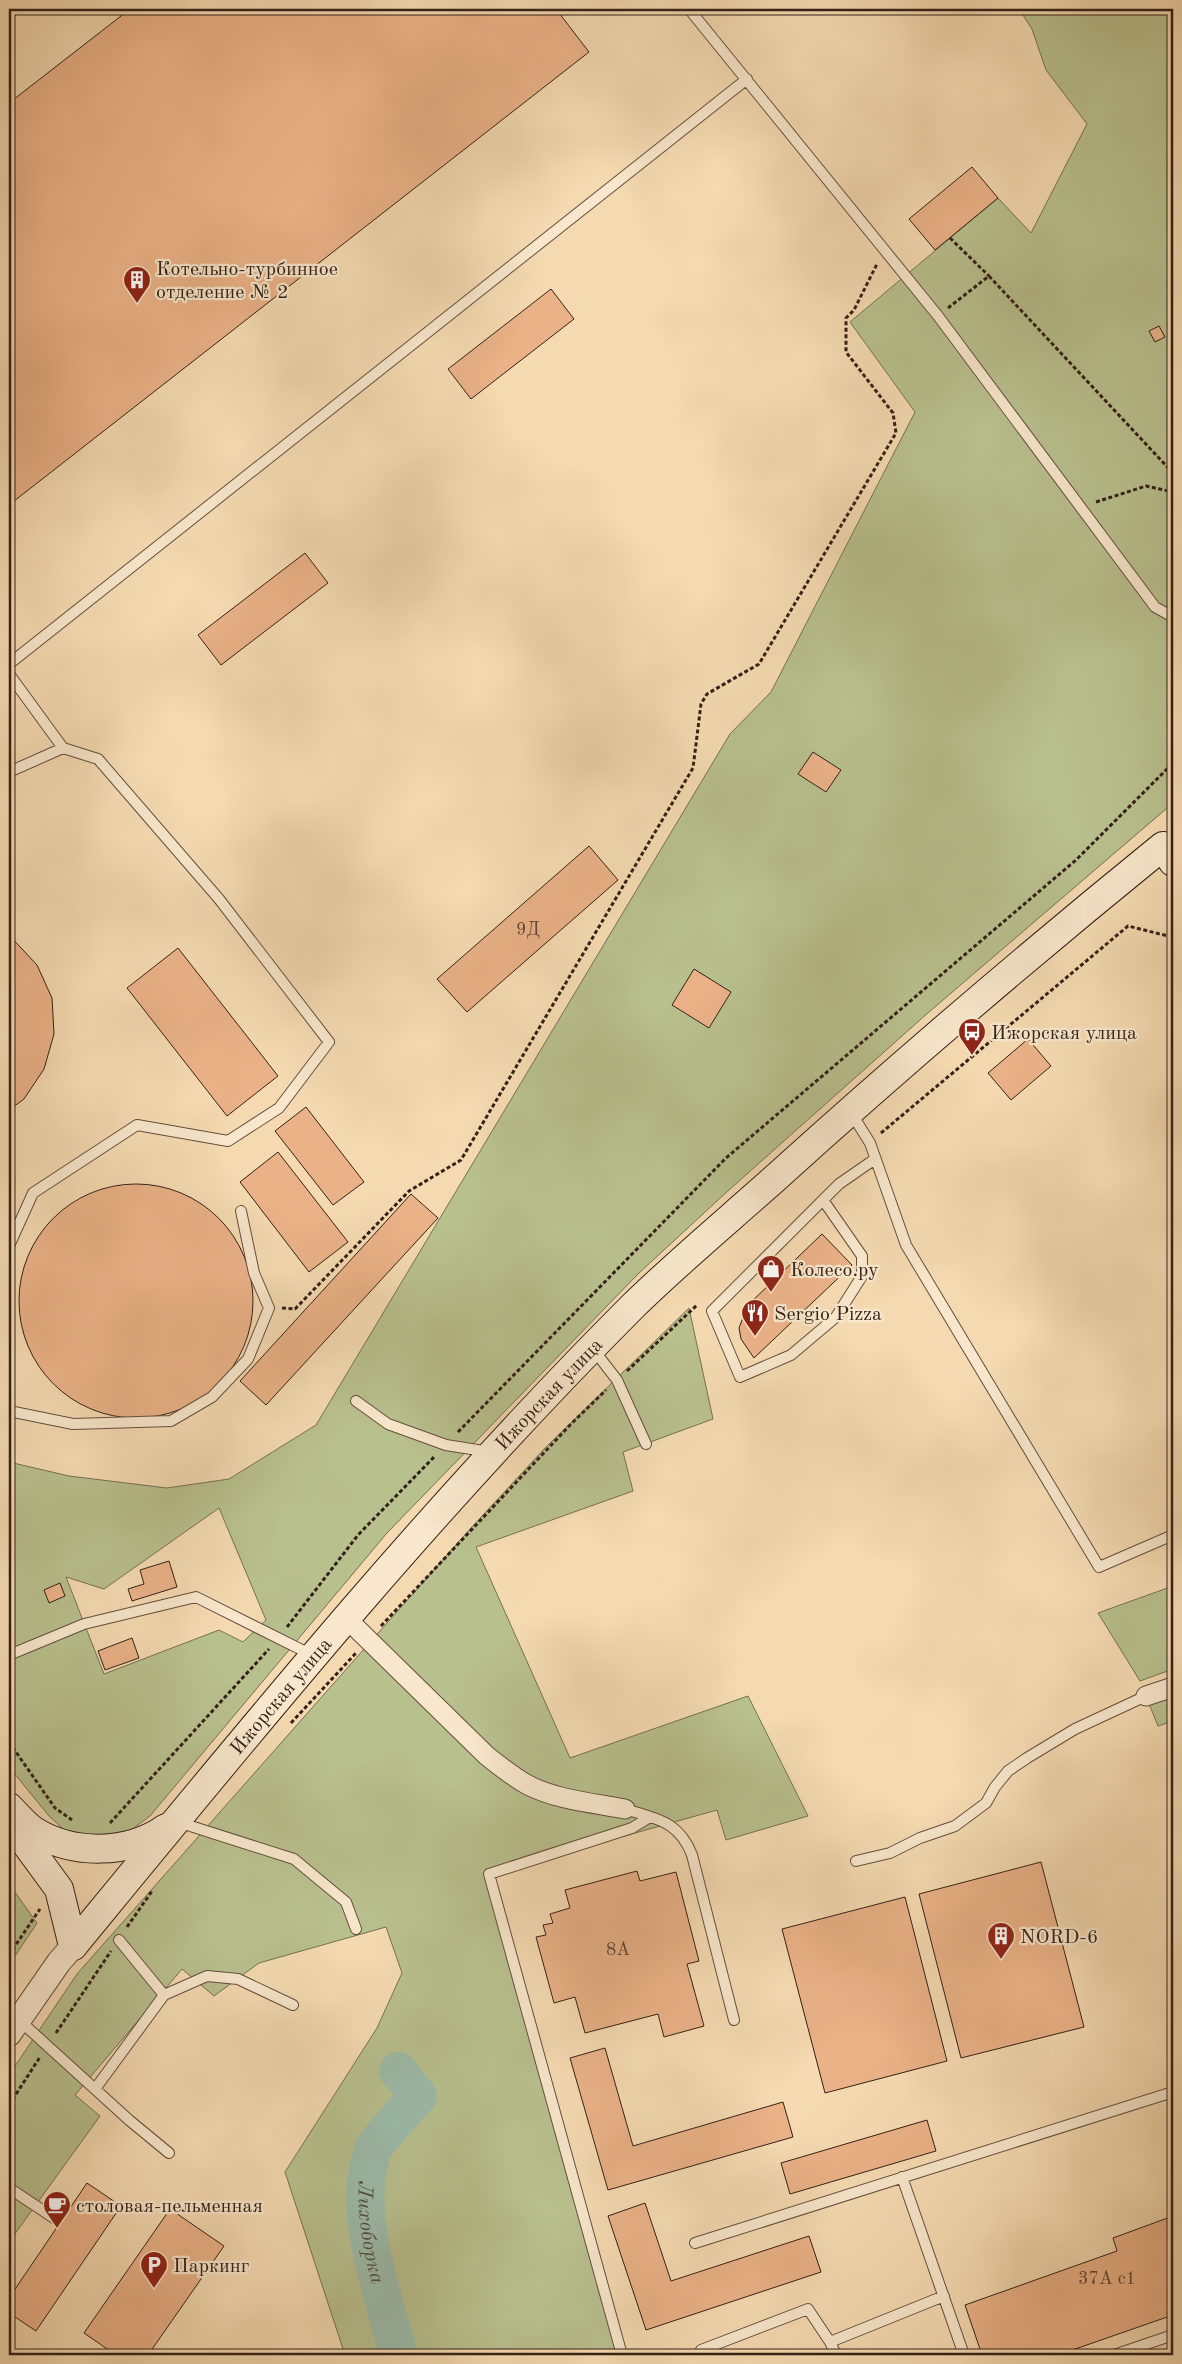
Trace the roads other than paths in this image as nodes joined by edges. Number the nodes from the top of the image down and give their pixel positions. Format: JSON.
{"nodes":[{"id":1,"x":690,"y":9,"type":"edge"},
{"id":2,"x":746,"y":79,"type":"junction"},
{"id":3,"x":1173,"y":617,"type":"edge"},
{"id":4,"x":9,"y":664,"type":"edge"},
{"id":5,"x":9,"y":674,"type":"edge"},
{"id":6,"x":63,"y":748,"type":"junction"},
{"id":7,"x":9,"y":772,"type":"edge"},
{"id":8,"x":1170,"y":848,"type":"edge"},
{"id":9,"x":849,"y":1111,"type":"junction"},
{"id":10,"x":875,"y":1159,"type":"junction"},
{"id":11,"x":823,"y":1200,"type":"junction"},
{"id":12,"x":241,"y":1211,"type":"dead end"},
{"id":13,"x":9,"y":1246,"type":"edge"},
{"id":14,"x":592,"y":1348,"type":"junction"},
{"id":15,"x":356,"y":1401,"type":"dead end"},
{"id":16,"x":9,"y":1411,"type":"edge"},
{"id":17,"x":646,"y":1444,"type":"dead end"},
{"id":18,"x":491,"y":1452,"type":"junction"},
{"id":19,"x":1173,"y":1535,"type":"edge"},
{"id":20,"x":345,"y":1617,"type":"junction"},
{"id":21,"x":9,"y":1655,"type":"edge"},
{"id":22,"x":313,"y":1656,"type":"junction"},
{"id":23,"x":1173,"y":1687,"type":"edge"},
{"id":24,"x":1146,"y":1696,"type":"joint"},
{"id":25,"x":9,"y":1807,"type":"edge"},
{"id":26,"x":625,"y":1809,"type":"joint"},
{"id":27,"x":650,"y":1817,"type":"junction"},
{"id":28,"x":9,"y":1820,"type":"edge"},
{"id":29,"x":175,"y":1821,"type":"junction"},
{"id":30,"x":856,"y":1862,"type":"dead end"},
{"id":31,"x":356,"y":1929,"type":"dead end"},
{"id":32,"x":119,"y":1940,"type":"road end"},
{"id":33,"x":73,"y":1946,"type":"junction"},
{"id":34,"x":164,"y":1995,"type":"junction"},
{"id":35,"x":293,"y":2005,"type":"dead end"},
{"id":36,"x":734,"y":2020,"type":"dead end"},
{"id":37,"x":13,"y":2027,"type":"edge"},
{"id":38,"x":95,"y":2089,"type":"junction"},
{"id":39,"x":1173,"y":2092,"type":"edge"},
{"id":40,"x":169,"y":2153,"type":"dead end"},
{"id":41,"x":902,"y":2177,"type":"junction"},
{"id":42,"x":9,"y":2188,"type":"edge"},
{"id":43,"x":54,"y":2218,"type":"dead end"},
{"id":44,"x":695,"y":2242,"type":"dead end"},
{"id":45,"x":944,"y":2296,"type":"junction"},
{"id":46,"x":1173,"y":2335,"type":"edge"},
{"id":47,"x":830,"y":2342,"type":"junction"},
{"id":48,"x":622,"y":2355,"type":"edge"},
{"id":49,"x":703,"y":2355,"type":"edge"},
{"id":50,"x":836,"y":2355,"type":"edge"},
{"id":51,"x":964,"y":2355,"type":"edge"},
{"id":52,"x":1114,"y":2355,"type":"edge"}],
"edges":[{"from":1,"to":2,"type":"lane"},
{"from":2,"to":3,"type":"lane"},
{"from":2,"to":4,"type":"lane"},
{"from":5,"to":6,"type":"lane"},
{"from":6,"to":7,"type":"lane"},
{"from":6,"to":13,"type":"lane"},
{"from":8,"to":9,"type":"main road","name":"Ижорская улица"},
{"from":9,"to":10,"type":"lane"},
{"from":9,"to":14,"type":"main road","name":"Ижорская улица"},
{"from":10,"to":11,"type":"lane"},
{"from":10,"to":19,"type":"lane"},
{"from":11,"to":11,"type":"lane"},
{"from":12,"to":16,"type":"lane"},
{"from":14,"to":17,"type":"lane"},
{"from":14,"to":18,"type":"main road","name":"Ижорская улица"},
{"from":15,"to":18,"type":"lane"},
{"from":18,"to":20,"type":"main road","name":"Ижорская улица"},
{"from":20,"to":22,"type":"main road","name":"Ижорская улица"},
{"from":20,"to":26,"type":"street"},
{"from":21,"to":22,"type":"lane"},
{"from":22,"to":29,"type":"main road","name":"Ижорская улица"},
{"from":23,"to":24,"type":"street"},
{"from":24,"to":30,"type":"lane"},
{"from":25,"to":29,"type":"main road"},
{"from":26,"to":27,"type":"lane"},
{"from":27,"to":36,"type":"lane"},
{"from":27,"to":48,"type":"lane"},
{"from":28,"to":33,"type":"main road"},
{"from":29,"to":31,"type":"lane"},
{"from":29,"to":33,"type":"main road","name":"Ижорская улица"},
{"from":32,"to":34,"type":"lane"},
{"from":33,"to":37,"type":"street","name":"Ижорская улица"},
{"from":34,"to":35,"type":"lane"},
{"from":34,"to":38,"type":"lane"},
{"from":37,"to":38,"type":"lane"},
{"from":38,"to":40,"type":"lane"},
{"from":39,"to":41,"type":"lane"},
{"from":41,"to":44,"type":"lane"},
{"from":41,"to":45,"type":"lane"},
{"from":42,"to":43,"type":"lane"},
{"from":45,"to":47,"type":"lane"},
{"from":45,"to":51,"type":"lane"},
{"from":46,"to":52,"type":"lane"},
{"from":47,"to":49,"type":"lane"},
{"from":47,"to":50,"type":"lane"}]}
